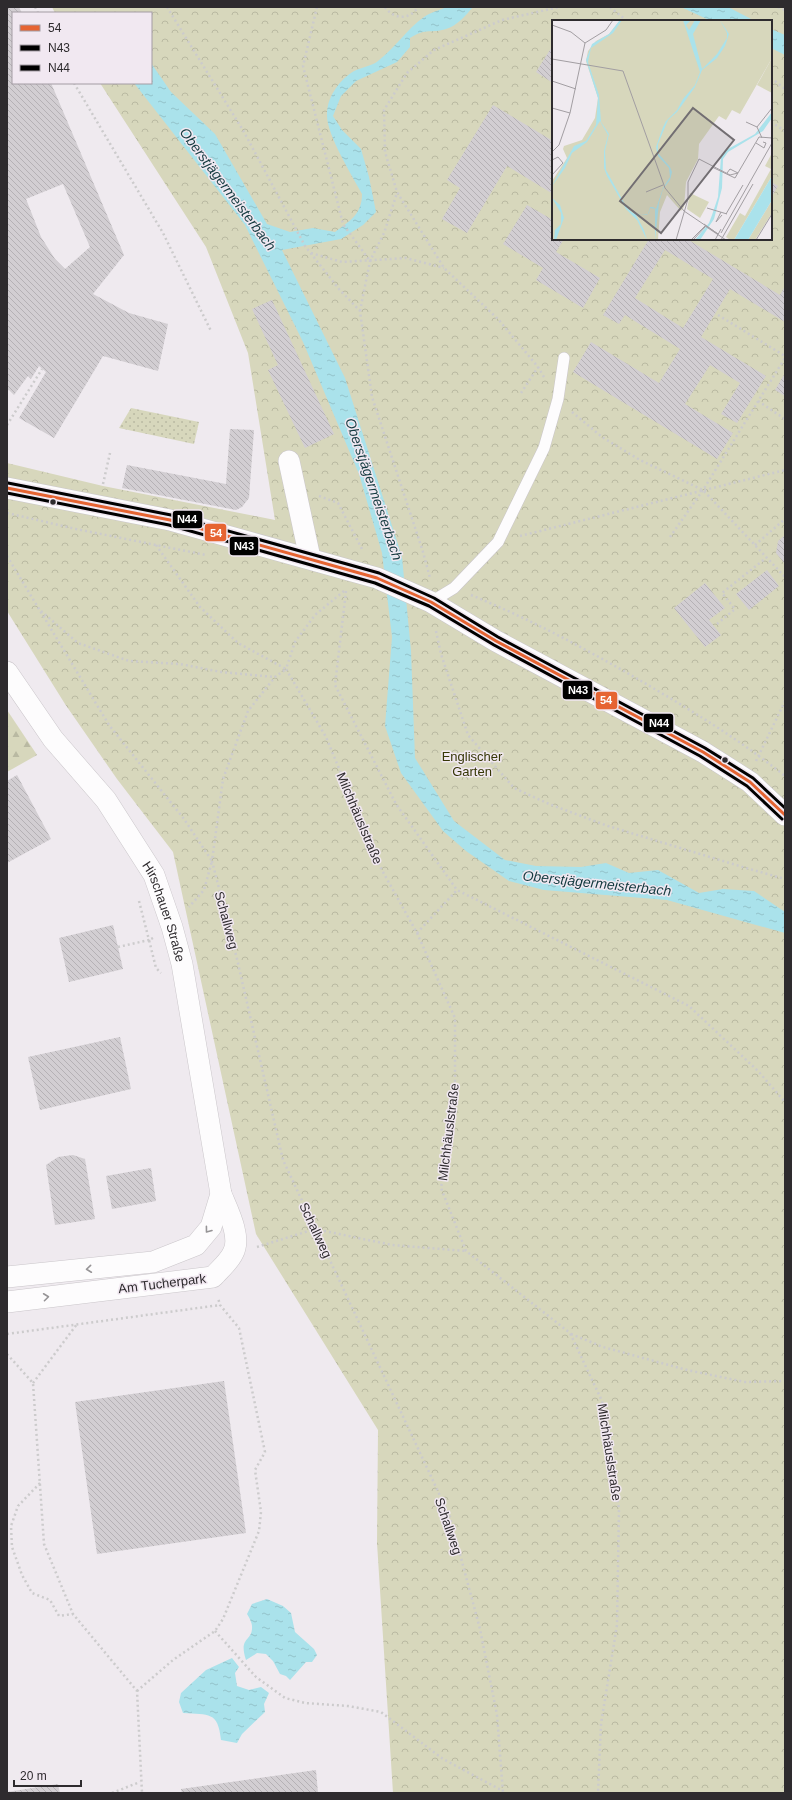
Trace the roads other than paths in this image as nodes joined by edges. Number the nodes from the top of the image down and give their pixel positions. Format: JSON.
{"nodes":[{"id":1,"x":564,"y":358,"type":"dead end"},
{"id":2,"x":289,"y":461,"type":"dead end"},
{"id":3,"x":7,"y":488,"type":"edge"},
{"id":4,"x":310,"y":558,"type":"junction"},
{"id":5,"x":423,"y":598,"type":"junction"},
{"id":6,"x":7,"y":672,"type":"edge"},
{"id":7,"x":785,"y":815,"type":"edge"},
{"id":8,"x":221,"y":1194,"type":"junction"},
{"id":9,"x":7,"y":1277,"type":"edge"},
{"id":10,"x":7,"y":1302,"type":"edge"}],
"edges":[{"from":1,"to":5,"type":"lane"},
{"from":2,"to":4,"type":"street"},
{"from":3,"to":4,"type":"street"},
{"from":4,"to":5,"type":"street"},
{"from":5,"to":7,"type":"street"},
{"from":6,"to":8,"type":"street","name":"Hirschauer Straße"},
{"from":8,"to":9,"type":"street","name":"Am Tucherpark","one_way":true},
{"from":10,"to":8,"type":"street","name":"Am Tucherpark","one_way":true}]}
